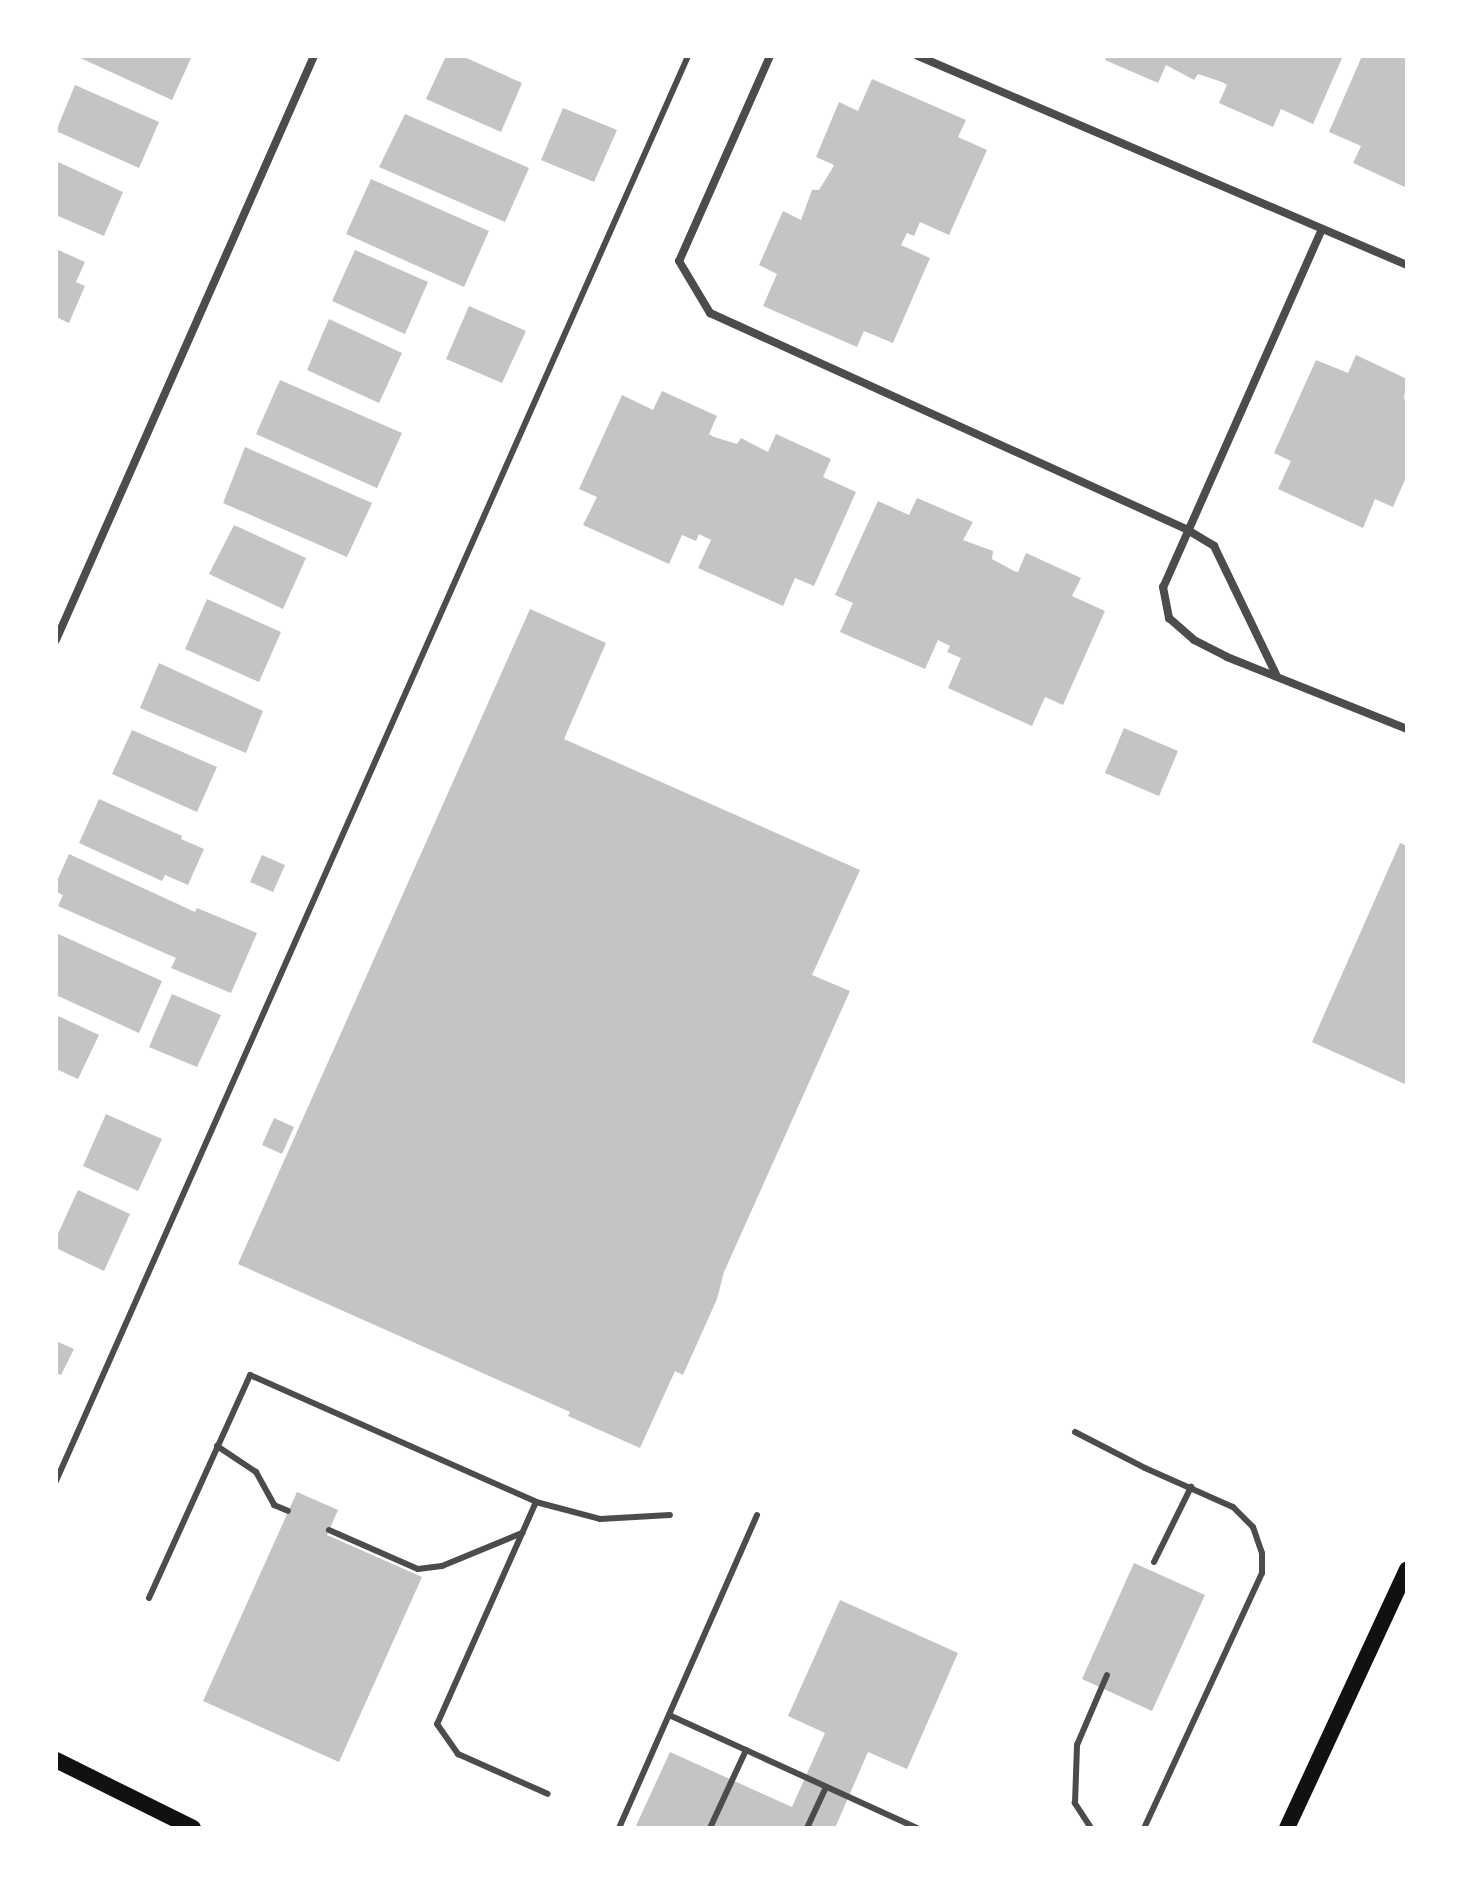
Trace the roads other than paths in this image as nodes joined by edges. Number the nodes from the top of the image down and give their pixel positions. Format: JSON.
{"nodes":[{"id":1,"x":314,"y":56,"type":"edge"},
{"id":2,"x":688,"y":56,"type":"edge"},
{"id":3,"x":770,"y":56,"type":"edge"},
{"id":4,"x":918,"y":56,"type":"edge"},
{"id":5,"x":1322,"y":229,"type":"junction"},
{"id":6,"x":1407,"y":265,"type":"edge"},
{"id":7,"x":1186,"y":529,"type":"junction"},
{"id":8,"x":56,"y":640,"type":"edge"},
{"id":9,"x":1276,"y":674,"type":"junction"},
{"id":10,"x":1407,"y":729,"type":"edge"},
{"id":11,"x":1075,"y":1432,"type":"dead end"},
{"id":12,"x":217,"y":1446,"type":"junction"},
{"id":13,"x":56,"y":1481,"type":"edge"},
{"id":14,"x":1191,"y":1487,"type":"junction"},
{"id":15,"x":536,"y":1502,"type":"junction"},
{"id":16,"x":288,"y":1511,"type":"dead end"},
{"id":17,"x":670,"y":1515,"type":"dead end"},
{"id":18,"x":757,"y":1515,"type":"dead end"},
{"id":19,"x":329,"y":1530,"type":"dead end"},
{"id":20,"x":522,"y":1533,"type":"junction"},
{"id":21,"x":1154,"y":1562,"type":"dead end"},
{"id":22,"x":1407,"y":1569,"type":"edge"},
{"id":23,"x":149,"y":1598,"type":"dead end"},
{"id":24,"x":1107,"y":1675,"type":"dead end"},
{"id":25,"x":669,"y":1715,"type":"junction"},
{"id":26,"x":746,"y":1750,"type":"junction"},
{"id":27,"x":56,"y":1760,"type":"edge"},
{"id":28,"x":826,"y":1787,"type":"junction"},
{"id":29,"x":548,"y":1794,"type":"dead end"},
{"id":30,"x":909,"y":1826,"type":"edge"},
{"id":31,"x":193,"y":1828,"type":"edge"},
{"id":32,"x":619,"y":1828,"type":"edge"},
{"id":33,"x":710,"y":1828,"type":"edge"},
{"id":34,"x":807,"y":1828,"type":"edge"},
{"id":35,"x":917,"y":1828,"type":"edge"},
{"id":36,"x":1091,"y":1828,"type":"edge"},
{"id":37,"x":1144,"y":1828,"type":"edge"},
{"id":38,"x":1287,"y":1828,"type":"edge"}],
"edges":[{"from":1,"to":8,"type":"street"},
{"from":2,"to":13,"type":"lane"},
{"from":3,"to":7,"type":"street"},
{"from":4,"to":5,"type":"street"},
{"from":5,"to":6,"type":"street"},
{"from":5,"to":7,"type":"street"},
{"from":7,"to":9,"type":"street"},
{"from":7,"to":9,"type":"street"},
{"from":9,"to":10,"type":"street"},
{"from":11,"to":14,"type":"lane"},
{"from":12,"to":15,"type":"lane"},
{"from":12,"to":16,"type":"lane"},
{"from":12,"to":23,"type":"lane"},
{"from":14,"to":21,"type":"lane"},
{"from":14,"to":37,"type":"lane"},
{"from":15,"to":17,"type":"lane"},
{"from":15,"to":20,"type":"lane"},
{"from":18,"to":25,"type":"lane"},
{"from":19,"to":20,"type":"lane"},
{"from":20,"to":29,"type":"lane"},
{"from":22,"to":38,"type":"main road"},
{"from":24,"to":36,"type":"lane"},
{"from":25,"to":26,"type":"lane"},
{"from":25,"to":32,"type":"lane"},
{"from":26,"to":28,"type":"lane"},
{"from":26,"to":33,"type":"lane"},
{"from":27,"to":31,"type":"main road"},
{"from":28,"to":30,"type":"lane"},
{"from":28,"to":34,"type":"lane"},
{"from":30,"to":35,"type":"lane"}]}
